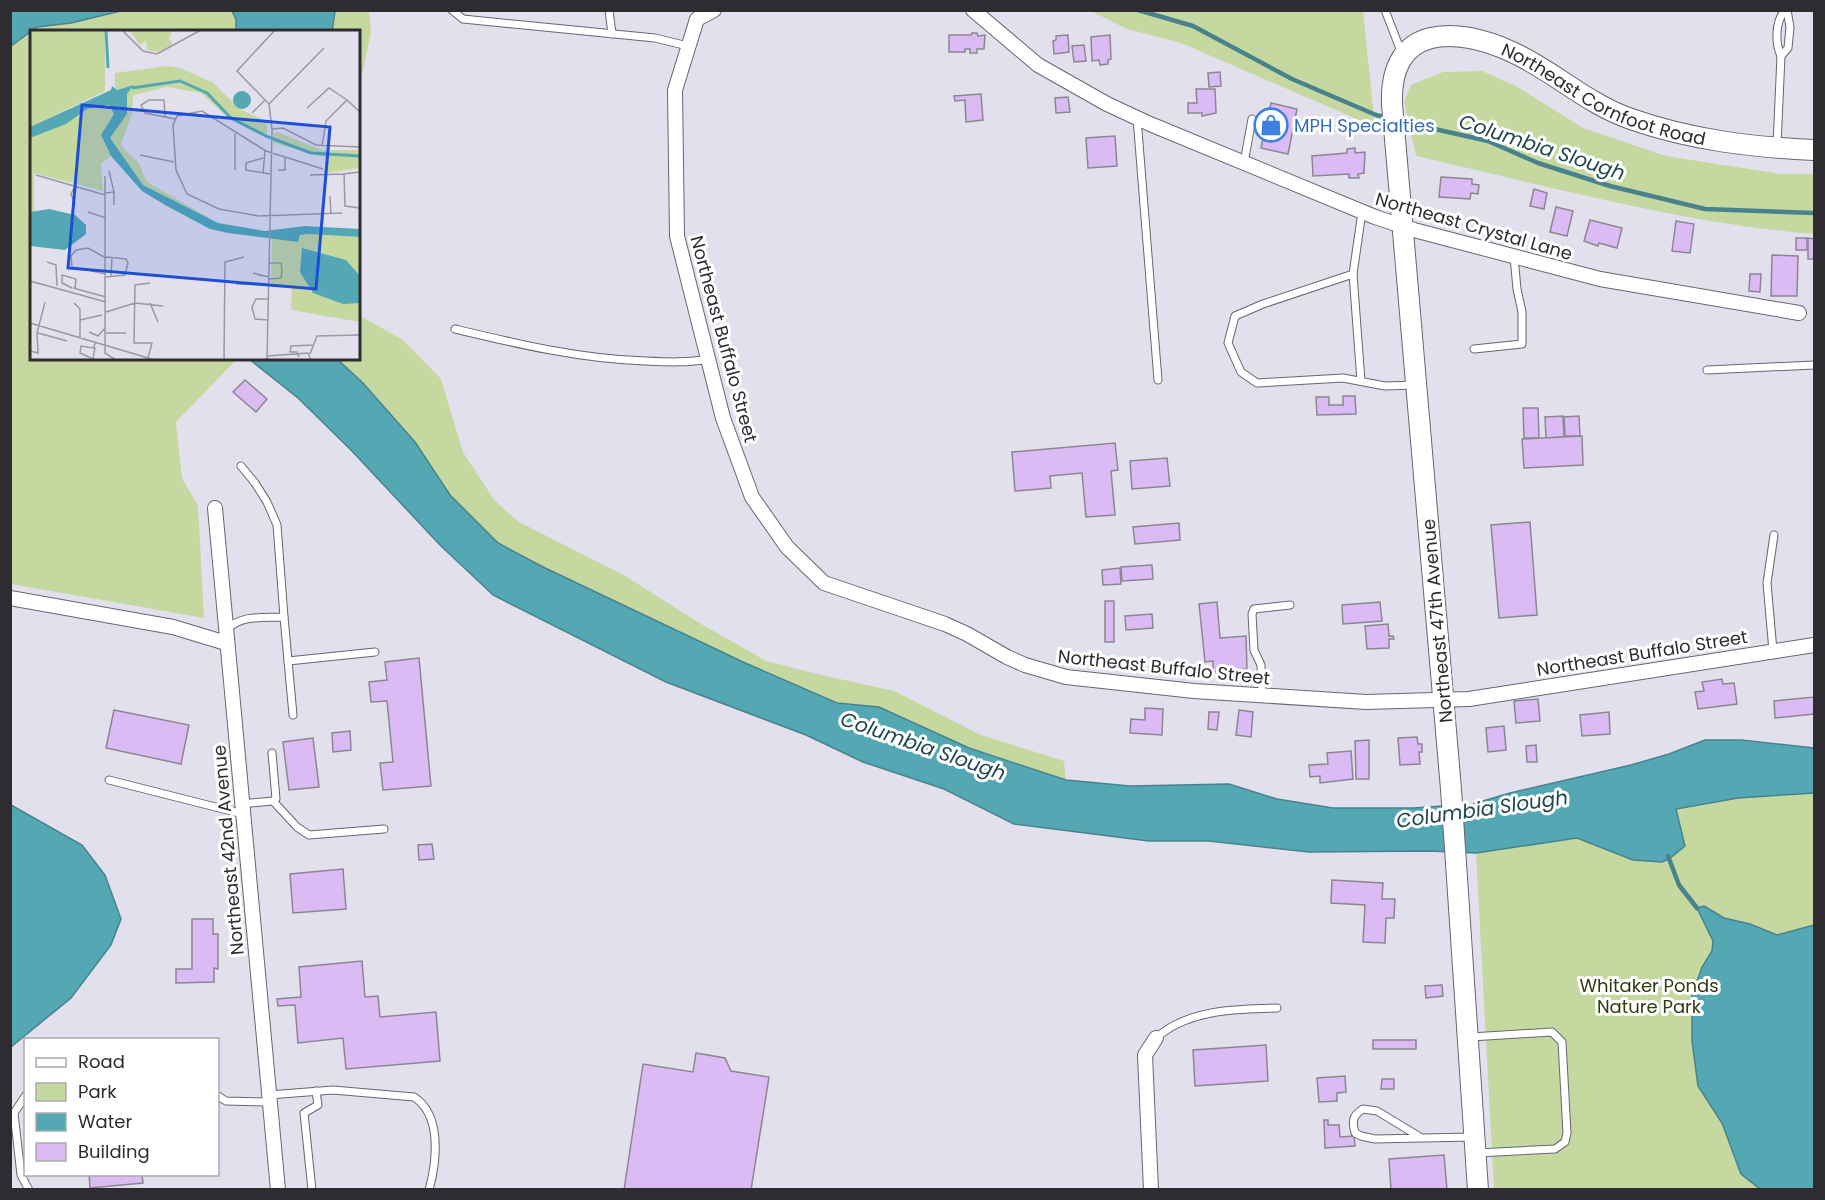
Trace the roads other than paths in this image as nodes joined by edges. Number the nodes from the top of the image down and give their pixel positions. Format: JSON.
{"nodes":[{"id":1,"x":452,"y":10,"type":"edge"},
{"id":2,"x":609,"y":10,"type":"edge"},
{"id":3,"x":714,"y":10,"type":"edge"},
{"id":4,"x":973,"y":10,"type":"edge"},
{"id":5,"x":1385,"y":10,"type":"edge"},
{"id":6,"x":1786,"y":10,"type":"edge"},
{"id":7,"x":612,"y":34,"type":"junction"},
{"id":8,"x":688,"y":46,"type":"junction"},
{"id":9,"x":1402,"y":56,"type":"junction"},
{"id":10,"x":1781,"y":56,"type":"junction"},
{"id":11,"x":1137,"y":118,"type":"junction"},
{"id":12,"x":1252,"y":119,"type":"dead end"},
{"id":13,"x":1777,"y":148,"type":"junction"},
{"id":14,"x":1815,"y":150,"type":"edge"},
{"id":15,"x":1244,"y":163,"type":"junction"},
{"id":16,"x":1362,"y":212,"type":"junction"},
{"id":17,"x":1403,"y":226,"type":"junction"},
{"id":18,"x":1514,"y":257,"type":"junction"},
{"id":19,"x":1353,"y":274,"type":"junction"},
{"id":20,"x":1799,"y":313,"type":"dead end"},
{"id":21,"x":455,"y":329,"type":"dead end"},
{"id":22,"x":1474,"y":349,"type":"dead end"},
{"id":23,"x":709,"y":359,"type":"junction"},
{"id":24,"x":1815,"y":365,"type":"edge"},
{"id":25,"x":1707,"y":370,"type":"dead end"},
{"id":26,"x":1158,"y":380,"type":"dead end"},
{"id":27,"x":1361,"y":381,"type":"junction"},
{"id":28,"x":1417,"y":385,"type":"junction"},
{"id":29,"x":241,"y":466,"type":"dead end"},
{"id":30,"x":215,"y":508,"type":"dead end"},
{"id":31,"x":1774,"y":535,"type":"dead end"},
{"id":32,"x":10,"y":598,"type":"edge"},
{"id":33,"x":1290,"y":605,"type":"dead end"},
{"id":34,"x":284,"y":617,"type":"junction"},
{"id":35,"x":226,"y":637,"type":"junction"},
{"id":36,"x":1815,"y":645,"type":"edge"},
{"id":37,"x":1773,"y":651,"type":"junction"},
{"id":38,"x":375,"y":652,"type":"dead end"},
{"id":39,"x":288,"y":661,"type":"junction"},
{"id":40,"x":1262,"y":696,"type":"junction"},
{"id":41,"x":1444,"y":702,"type":"junction"},
{"id":42,"x":293,"y":715,"type":"dead end"},
{"id":43,"x":272,"y":753,"type":"dead end"},
{"id":44,"x":109,"y":780,"type":"dead end"},
{"id":45,"x":273,"y":801,"type":"junction"},
{"id":46,"x":242,"y":809,"type":"junction"},
{"id":47,"x":384,"y":830,"type":"dead end"},
{"id":48,"x":1277,"y":1008,"type":"dead end"},
{"id":49,"x":1468,"y":1037,"type":"junction"},
{"id":50,"x":1156,"y":1038,"type":"joint"},
{"id":51,"x":316,"y":1091,"type":"junction"},
{"id":52,"x":219,"y":1097,"type":"edge"},
{"id":53,"x":24,"y":1098,"type":"edge"},
{"id":54,"x":269,"y":1098,"type":"junction"},
{"id":55,"x":1420,"y":1137,"type":"junction"},
{"id":56,"x":1475,"y":1145,"type":"junction"},
{"id":57,"x":29,"y":1190,"type":"edge"},
{"id":58,"x":278,"y":1190,"type":"edge"},
{"id":59,"x":312,"y":1190,"type":"edge"},
{"id":60,"x":429,"y":1190,"type":"edge"},
{"id":61,"x":1151,"y":1190,"type":"edge"},
{"id":62,"x":1478,"y":1190,"type":"edge"}],
"edges":[{"from":1,"to":7,"type":"lane"},
{"from":2,"to":7,"type":"lane"},
{"from":3,"to":8,"type":"street","name":"Northeast Buffalo Street"},
{"from":4,"to":11,"type":"street","name":"Northeast Crystal Lane"},
{"from":5,"to":9,"type":"lane"},
{"from":6,"to":10,"type":"lane"},
{"from":6,"to":10,"type":"lane"},
{"from":7,"to":8,"type":"lane"},
{"from":8,"to":23,"type":"street","name":"Northeast Buffalo Street"},
{"from":9,"to":13,"type":"street","name":"Northeast Cornfoot Road"},
{"from":9,"to":17,"type":"street","name":"Northeast 47th Avenue"},
{"from":10,"to":13,"type":"lane"},
{"from":11,"to":15,"type":"street","name":"Northeast Crystal Lane"},
{"from":11,"to":26,"type":"lane"},
{"from":12,"to":15,"type":"lane"},
{"from":13,"to":14,"type":"street","name":"Northeast Cornfoot Road"},
{"from":15,"to":16,"type":"street","name":"Northeast Crystal Lane"},
{"from":16,"to":17,"type":"street","name":"Northeast Crystal Lane"},
{"from":16,"to":19,"type":"lane"},
{"from":17,"to":18,"type":"street","name":"Northeast Crystal Lane"},
{"from":17,"to":28,"type":"street","name":"Northeast 47th Avenue"},
{"from":18,"to":20,"type":"street","name":"Northeast Crystal Lane"},
{"from":18,"to":22,"type":"lane"},
{"from":19,"to":27,"type":"lane"},
{"from":19,"to":27,"type":"lane"},
{"from":21,"to":23,"type":"lane"},
{"from":23,"to":40,"type":"street","name":"Northeast Buffalo Street"},
{"from":24,"to":25,"type":"lane"},
{"from":27,"to":28,"type":"lane"},
{"from":28,"to":41,"type":"street","name":"Northeast 47th Avenue"},
{"from":29,"to":34,"type":"lane"},
{"from":30,"to":35,"type":"street","name":"Northeast 42nd Avenue"},
{"from":31,"to":37,"type":"lane"},
{"from":32,"to":35,"type":"street"},
{"from":33,"to":40,"type":"lane"},
{"from":34,"to":35,"type":"lane"},
{"from":34,"to":39,"type":"lane"},
{"from":35,"to":46,"type":"street","name":"Northeast 42nd Avenue"},
{"from":36,"to":37,"type":"street","name":"Northeast Buffalo Street"},
{"from":37,"to":41,"type":"street","name":"Northeast Buffalo Street"},
{"from":38,"to":39,"type":"lane"},
{"from":39,"to":42,"type":"lane"},
{"from":40,"to":41,"type":"street","name":"Northeast Buffalo Street"},
{"from":41,"to":49,"type":"street","name":"Northeast 47th Avenue"},
{"from":43,"to":45,"type":"lane"},
{"from":44,"to":46,"type":"lane"},
{"from":45,"to":46,"type":"lane"},
{"from":45,"to":47,"type":"lane"},
{"from":46,"to":54,"type":"street","name":"Northeast 42nd Avenue"},
{"from":48,"to":50,"type":"lane"},
{"from":49,"to":56,"type":"street","name":"Northeast 47th Avenue"},
{"from":49,"to":56,"type":"lane"},
{"from":50,"to":61,"type":"street"},
{"from":51,"to":54,"type":"lane"},
{"from":51,"to":59,"type":"lane"},
{"from":51,"to":60,"type":"lane"},
{"from":52,"to":54,"type":"lane"},
{"from":53,"to":57,"type":"lane"},
{"from":54,"to":58,"type":"street","name":"Northeast 42nd Avenue"},
{"from":55,"to":55,"type":"lane"},
{"from":55,"to":56,"type":"lane"},
{"from":56,"to":62,"type":"street","name":"Northeast 47th Avenue"}]}
